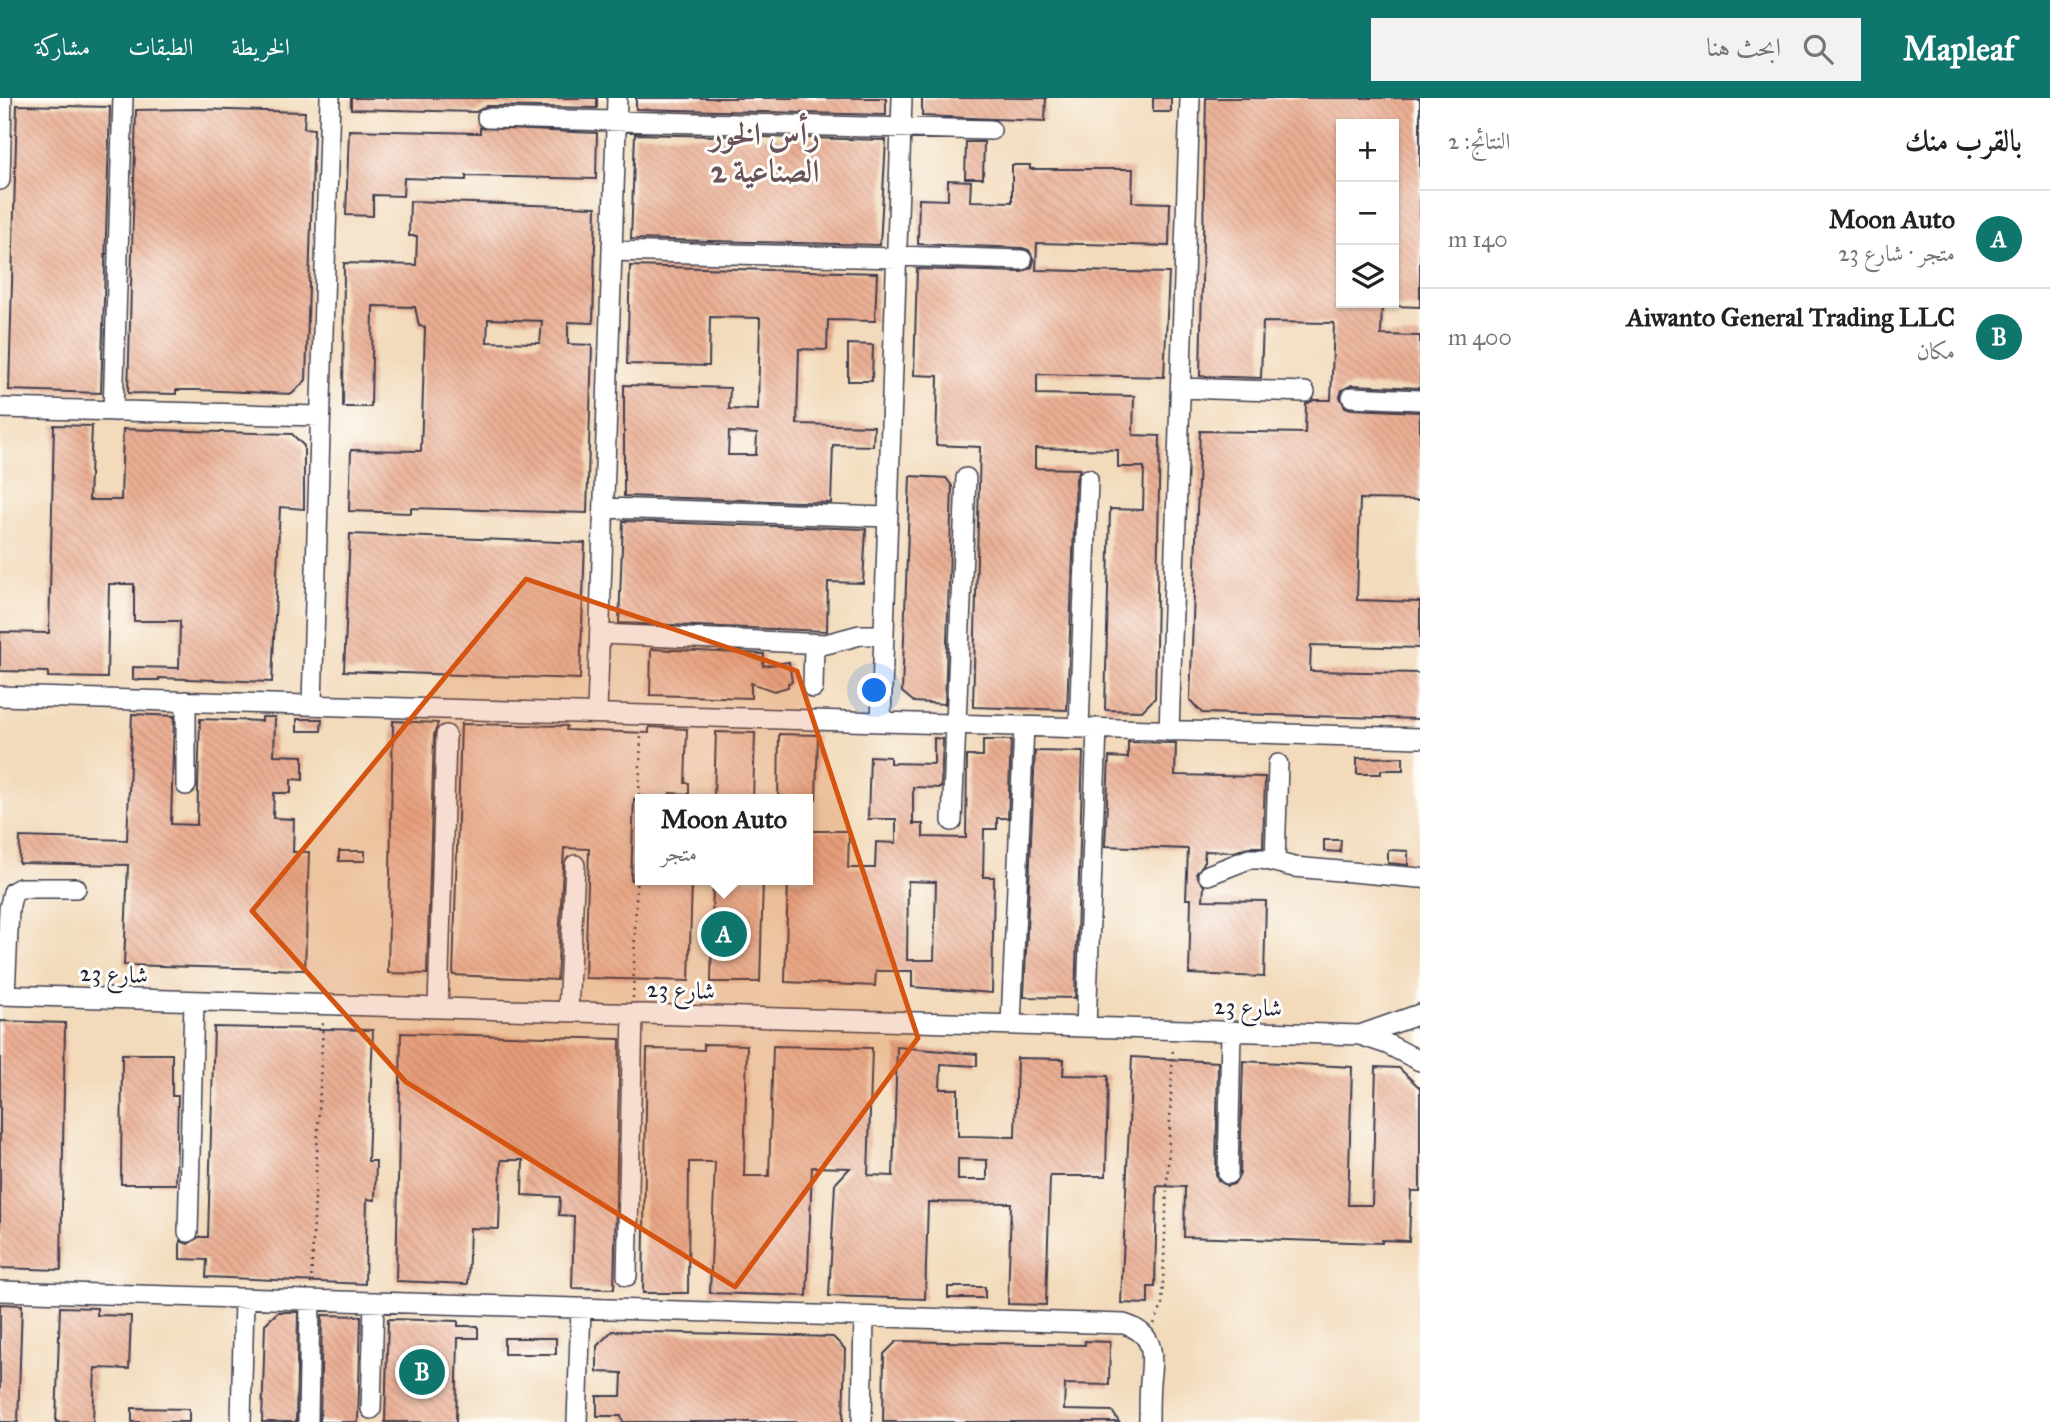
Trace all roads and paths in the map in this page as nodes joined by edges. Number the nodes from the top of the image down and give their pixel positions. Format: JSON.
{"nodes":[{"id":1,"x":2,"y":98,"type":"edge"},
{"id":2,"x":122,"y":98,"type":"edge"},
{"id":3,"x":330,"y":98,"type":"edge"},
{"id":4,"x":617,"y":98,"type":"edge"},
{"id":5,"x":902,"y":98,"type":"edge"},
{"id":6,"x":1190,"y":98,"type":"edge"},
{"id":7,"x":487,"y":118,"type":"dead end"},
{"id":8,"x":617,"y":121,"type":"junction"},
{"id":9,"x":901,"y":128,"type":"junction"},
{"id":10,"x":991,"y":130,"type":"dead end"},
{"id":11,"x":0,"y":180,"type":"edge"},
{"id":12,"x":612,"y":251,"type":"junction"},
{"id":13,"x":897,"y":257,"type":"junction"},
{"id":14,"x":1022,"y":260,"type":"dead end"},
{"id":15,"x":1181,"y":388,"type":"junction"},
{"id":16,"x":1306,"y":392,"type":"dead end"},
{"id":17,"x":1352,"y":397,"type":"dead end"},
{"id":18,"x":1420,"y":400,"type":"edge"},
{"id":19,"x":0,"y":408,"type":"edge"},
{"id":20,"x":113,"y":411,"type":"junction"},
{"id":21,"x":320,"y":416,"type":"junction"},
{"id":22,"x":967,"y":478,"type":"dead end"},
{"id":23,"x":1088,"y":479,"type":"dead end"},
{"id":24,"x":604,"y":508,"type":"junction"},
{"id":25,"x":888,"y":517,"type":"junction"},
{"id":26,"x":600,"y":634,"type":"junction"},
{"id":27,"x":884,"y":635,"type":"junction"},
{"id":28,"x":814,"y":644,"type":"junction"},
{"id":29,"x":813,"y":688,"type":"dead end"},
{"id":30,"x":0,"y":696,"type":"edge"},
{"id":31,"x":186,"y":701,"type":"junction"},
{"id":32,"x":312,"y":704,"type":"junction"},
{"id":33,"x":597,"y":713,"type":"junction"},
{"id":34,"x":641,"y":714,"type":"junction"},
{"id":35,"x":881,"y":721,"type":"junction"},
{"id":36,"x":956,"y":723,"type":"junction"},
{"id":37,"x":1024,"y":726,"type":"junction"},
{"id":38,"x":1088,"y":728,"type":"junction"},
{"id":39,"x":1169,"y":730,"type":"junction"},
{"id":40,"x":446,"y":735,"type":"dead end"},
{"id":41,"x":1420,"y":738,"type":"edge"},
{"id":42,"x":1278,"y":764,"type":"dead end"},
{"id":43,"x":186,"y":785,"type":"dead end"},
{"id":44,"x":639,"y":794,"type":"edge"},
{"id":45,"x":952,"y":821,"type":"dead end"},
{"id":46,"x":1275,"y":862,"type":"junction"},
{"id":47,"x":575,"y":865,"type":"dead end"},
{"id":48,"x":1208,"y":875,"type":"dead end"},
{"id":49,"x":1420,"y":878,"type":"edge"},
{"id":50,"x":636,"y":885,"type":"edge"},
{"id":51,"x":76,"y":888,"type":"dead end"},
{"id":52,"x":2,"y":995,"type":"edge"},
{"id":53,"x":194,"y":1000,"type":"junction"},
{"id":54,"x":324,"y":1004,"type":"junction"},
{"id":55,"x":438,"y":1007,"type":"junction"},
{"id":56,"x":568,"y":1011,"type":"junction"},
{"id":57,"x":633,"y":1013,"type":"junction"},
{"id":58,"x":1420,"y":1014,"type":"edge"},
{"id":59,"x":1010,"y":1024,"type":"junction"},
{"id":60,"x":1086,"y":1027,"type":"junction"},
{"id":61,"x":1174,"y":1029,"type":"junction"},
{"id":62,"x":1231,"y":1031,"type":"junction"},
{"id":63,"x":1360,"y":1035,"type":"junction"},
{"id":64,"x":1420,"y":1061,"type":"edge"},
{"id":65,"x":1228,"y":1174,"type":"dead end"},
{"id":66,"x":188,"y":1232,"type":"dead end"},
{"id":67,"x":627,"y":1276,"type":"dead end"},
{"id":68,"x":0,"y":1291,"type":"edge"},
{"id":69,"x":244,"y":1299,"type":"junction"},
{"id":70,"x":310,"y":1300,"type":"junction"},
{"id":71,"x":374,"y":1302,"type":"junction"},
{"id":72,"x":581,"y":1308,"type":"junction"},
{"id":73,"x":864,"y":1317,"type":"junction"},
{"id":74,"x":1082,"y":1323,"type":"junction"},
{"id":75,"x":1147,"y":1336,"type":"junction"},
{"id":76,"x":1150,"y":1382,"type":"junction"},
{"id":77,"x":371,"y":1409,"type":"dead end"},
{"id":78,"x":241,"y":1422,"type":"edge"},
{"id":79,"x":308,"y":1422,"type":"edge"},
{"id":80,"x":577,"y":1422,"type":"edge"},
{"id":81,"x":862,"y":1422,"type":"edge"},
{"id":82,"x":1149,"y":1422,"type":"edge"}],
"edges":[{"from":1,"to":11,"type":"street"},
{"from":2,"to":20,"type":"street"},
{"from":3,"to":21,"type":"street"},
{"from":4,"to":8,"type":"street"},
{"from":5,"to":9,"type":"street"},
{"from":6,"to":15,"type":"street"},
{"from":7,"to":8,"type":"street"},
{"from":8,"to":9,"type":"street"},
{"from":8,"to":12,"type":"street"},
{"from":9,"to":10,"type":"street"},
{"from":9,"to":13,"type":"street"},
{"from":12,"to":13,"type":"street"},
{"from":12,"to":24,"type":"street"},
{"from":13,"to":14,"type":"street"},
{"from":13,"to":25,"type":"street"},
{"from":15,"to":16,"type":"street"},
{"from":15,"to":39,"type":"street"},
{"from":17,"to":18,"type":"street"},
{"from":19,"to":20,"type":"street"},
{"from":20,"to":21,"type":"street"},
{"from":21,"to":32,"type":"street"},
{"from":22,"to":36,"type":"street"},
{"from":23,"to":38,"type":"street"},
{"from":24,"to":25,"type":"street"},
{"from":24,"to":26,"type":"street"},
{"from":25,"to":27,"type":"street"},
{"from":26,"to":28,"type":"street"},
{"from":26,"to":33,"type":"street"},
{"from":27,"to":28,"type":"street"},
{"from":27,"to":35,"type":"street"},
{"from":28,"to":29,"type":"street"},
{"from":30,"to":31,"type":"street"},
{"from":31,"to":32,"type":"street"},
{"from":31,"to":43,"type":"street"},
{"from":32,"to":33,"type":"street"},
{"from":33,"to":34,"type":"street"},
{"from":34,"to":35,"type":"street"},
{"from":34,"to":44,"type":"path"},
{"from":35,"to":36,"type":"street"},
{"from":36,"to":37,"type":"street"},
{"from":36,"to":45,"type":"street"},
{"from":37,"to":38,"type":"street"},
{"from":37,"to":59,"type":"street"},
{"from":38,"to":39,"type":"street"},
{"from":38,"to":60,"type":"street"},
{"from":39,"to":41,"type":"street"},
{"from":40,"to":55,"type":"street"},
{"from":42,"to":46,"type":"street"},
{"from":46,"to":48,"type":"street"},
{"from":46,"to":49,"type":"street"},
{"from":47,"to":56,"type":"street"},
{"from":50,"to":57,"type":"path"},
{"from":51,"to":52,"type":"street"},
{"from":52,"to":53,"type":"street","name":"شارع 23"},
{"from":53,"to":54,"type":"street","name":"شارع 23"},
{"from":53,"to":66,"type":"street"},
{"from":54,"to":55,"type":"street","name":"شارع 23"},
{"from":54,"to":70,"type":"path"},
{"from":55,"to":56,"type":"street","name":"شارع 23"},
{"from":56,"to":57,"type":"street","name":"شارع 23"},
{"from":57,"to":59,"type":"street","name":"شارع 23"},
{"from":57,"to":67,"type":"street"},
{"from":58,"to":63,"type":"street","name":"شارع 23"},
{"from":59,"to":60,"type":"street","name":"شارع 23"},
{"from":60,"to":61,"type":"street","name":"شارع 23"},
{"from":61,"to":62,"type":"street","name":"شارع 23"},
{"from":61,"to":75,"type":"path"},
{"from":62,"to":63,"type":"street","name":"شارع 23"},
{"from":62,"to":65,"type":"street"},
{"from":63,"to":64,"type":"street","name":"شارع 23"},
{"from":68,"to":69,"type":"street"},
{"from":69,"to":70,"type":"street"},
{"from":69,"to":78,"type":"street"},
{"from":70,"to":71,"type":"street"},
{"from":70,"to":79,"type":"street"},
{"from":71,"to":72,"type":"street"},
{"from":71,"to":77,"type":"street"},
{"from":72,"to":73,"type":"street"},
{"from":72,"to":80,"type":"street"},
{"from":73,"to":74,"type":"street"},
{"from":73,"to":81,"type":"street"},
{"from":74,"to":75,"type":"street"},
{"from":74,"to":76,"type":"street"},
{"from":75,"to":76,"type":"street"},
{"from":76,"to":82,"type":"street"}]}
